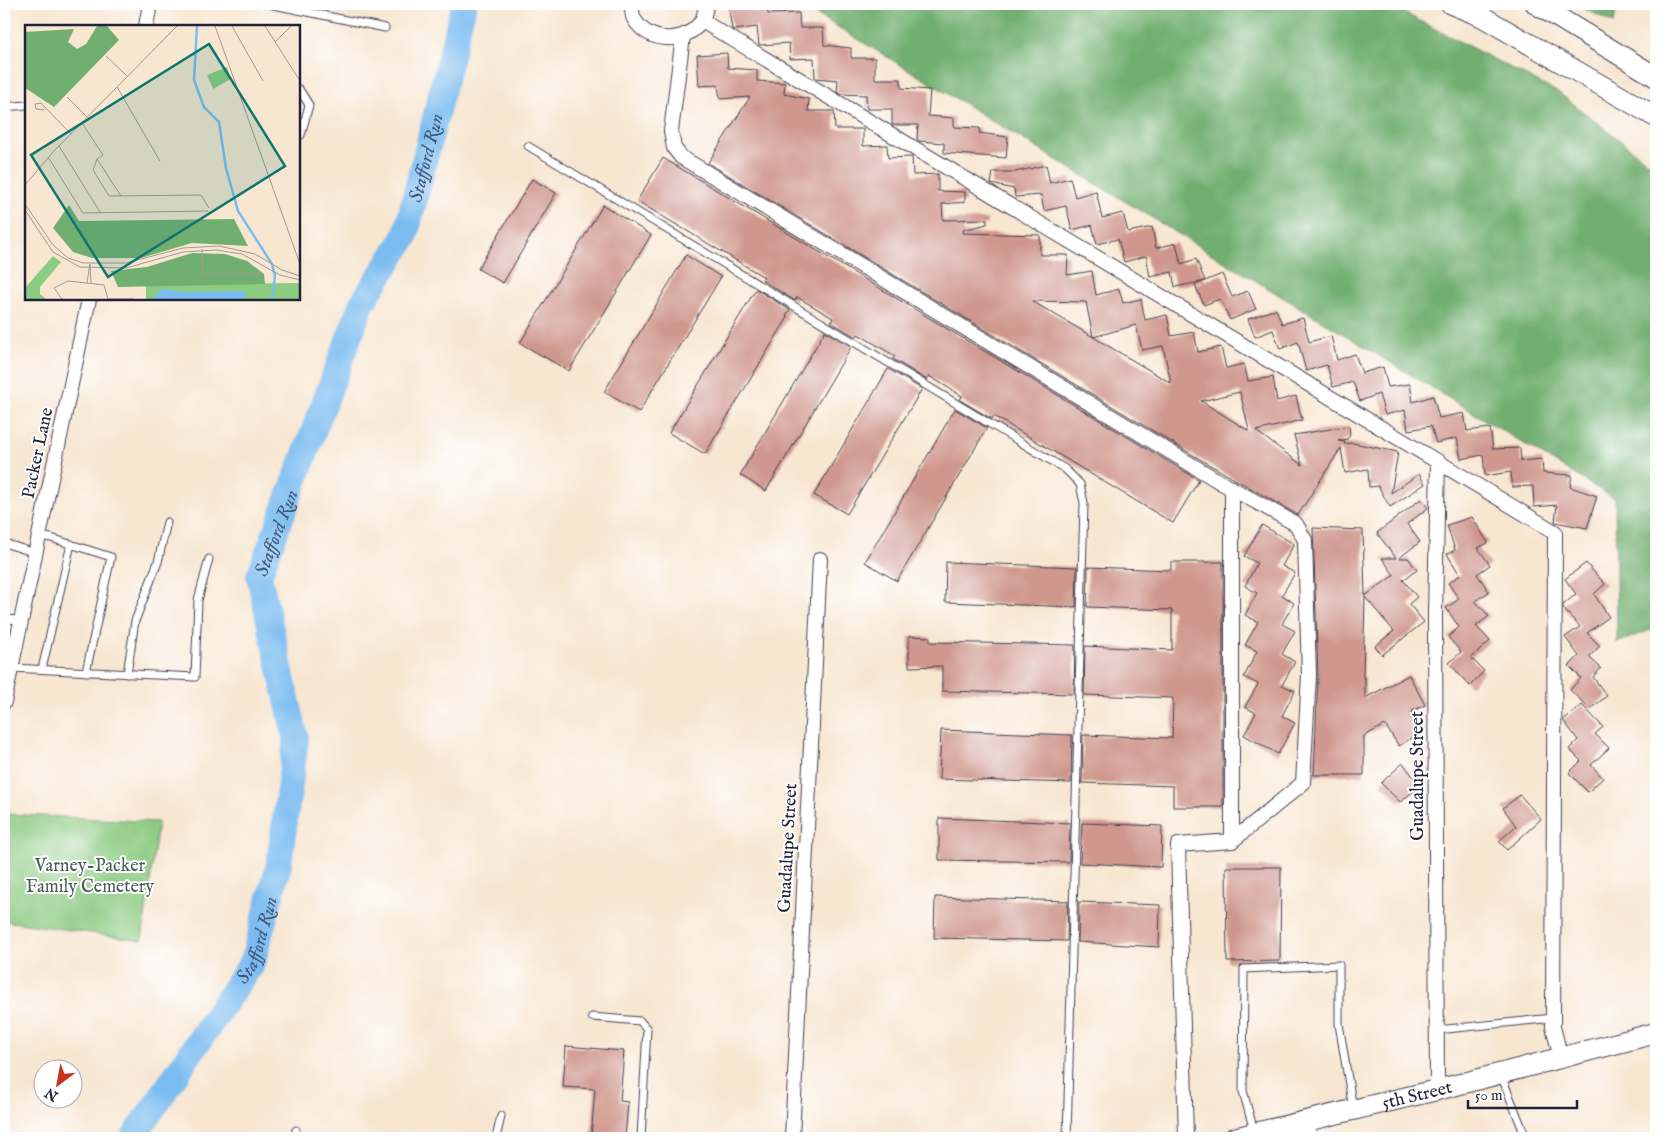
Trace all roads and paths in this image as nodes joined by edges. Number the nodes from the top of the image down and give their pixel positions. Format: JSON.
{"nodes":[{"id":1,"x":150,"y":4,"type":"edge"},
{"id":2,"x":269,"y":4,"type":"edge"},
{"id":3,"x":631,"y":4,"type":"edge"},
{"id":4,"x":707,"y":4,"type":"edge"},
{"id":5,"x":1451,"y":4,"type":"edge"},
{"id":6,"x":1536,"y":4,"type":"edge"},
{"id":7,"x":702,"y":21,"type":"junction"},
{"id":8,"x":146,"y":25,"type":"edge"},
{"id":9,"x":385,"y":28,"type":"dead end"},
{"id":10,"x":683,"y":36,"type":"junction"},
{"id":11,"x":1656,"y":77,"type":"edge"},
{"id":12,"x":300,"y":91,"type":"edge"},
{"id":13,"x":25,"y":105,"type":"edge"},
{"id":14,"x":4,"y":107,"type":"edge"},
{"id":15,"x":1656,"y":117,"type":"edge"},
{"id":16,"x":301,"y":135,"type":"dead end"},
{"id":17,"x":528,"y":146,"type":"dead end"},
{"id":18,"x":89,"y":300,"type":"edge"},
{"id":19,"x":1438,"y":461,"type":"junction"},
{"id":20,"x":1232,"y":488,"type":"junction"},
{"id":21,"x":167,"y":522,"type":"dead end"},
{"id":22,"x":39,"y":536,"type":"junction"},
{"id":23,"x":4,"y":543,"type":"edge"},
{"id":24,"x":71,"y":544,"type":"junction"},
{"id":25,"x":35,"y":553,"type":"junction"},
{"id":26,"x":209,"y":559,"type":"dead end"},
{"id":27,"x":820,"y":559,"type":"dead end"},
{"id":28,"x":4,"y":619,"type":"edge"},
{"id":29,"x":21,"y":620,"type":"junction"},
{"id":30,"x":11,"y":668,"type":"junction"},
{"id":31,"x":42,"y":669,"type":"junction"},
{"id":32,"x":86,"y":672,"type":"junction"},
{"id":33,"x":127,"y":674,"type":"junction"},
{"id":34,"x":4,"y":702,"type":"edge"},
{"id":35,"x":1232,"y":842,"type":"junction"},
{"id":36,"x":592,"y":1017,"type":"dead end"},
{"id":37,"x":1553,"y":1018,"type":"junction"},
{"id":38,"x":1437,"y":1030,"type":"junction"},
{"id":39,"x":1656,"y":1033,"type":"edge"},
{"id":40,"x":1561,"y":1058,"type":"junction"},
{"id":41,"x":1500,"y":1074,"type":"junction"},
{"id":42,"x":1437,"y":1090,"type":"junction"},
{"id":43,"x":1353,"y":1110,"type":"junction"},
{"id":44,"x":501,"y":1116,"type":"dead end"},
{"id":45,"x":296,"y":1130,"type":"dead end"},
{"id":46,"x":1308,"y":1130,"type":"edge"},
{"id":47,"x":1254,"y":1134,"type":"junction"},
{"id":48,"x":294,"y":1138,"type":"edge"},
{"id":49,"x":496,"y":1138,"type":"edge"},
{"id":50,"x":641,"y":1138,"type":"edge"},
{"id":51,"x":792,"y":1138,"type":"edge"},
{"id":52,"x":1066,"y":1138,"type":"edge"},
{"id":53,"x":1186,"y":1138,"type":"edge"},
{"id":54,"x":1234,"y":1138,"type":"edge"},
{"id":55,"x":1526,"y":1138,"type":"edge"}],
"edges":[{"from":1,"to":8,"type":"street"},
{"from":2,"to":9,"type":"lane"},
{"from":3,"to":10,"type":"street"},
{"from":4,"to":7,"type":"street"},
{"from":5,"to":15,"type":"main road"},
{"from":6,"to":11,"type":"main road"},
{"from":7,"to":10,"type":"street"},
{"from":7,"to":19,"type":"street"},
{"from":10,"to":20,"type":"street"},
{"from":12,"to":16,"type":"lane"},
{"from":13,"to":14,"type":"lane"},
{"from":17,"to":52,"type":"lane"},
{"from":18,"to":22,"type":"street","name":"Packer Lane"},
{"from":19,"to":37,"type":"street"},
{"from":19,"to":38,"type":"street","name":"Guadalupe Street"},
{"from":20,"to":35,"type":"street"},
{"from":20,"to":35,"type":"street"},
{"from":21,"to":33,"type":"lane"},
{"from":22,"to":24,"type":"lane"},
{"from":22,"to":25,"type":"street","name":"Packer Lane"},
{"from":23,"to":25,"type":"lane"},
{"from":24,"to":31,"type":"lane"},
{"from":24,"to":32,"type":"lane"},
{"from":25,"to":29,"type":"street","name":"Packer Lane"},
{"from":26,"to":33,"type":"lane"},
{"from":27,"to":51,"type":"street","name":"Guadalupe Street"},
{"from":28,"to":29,"type":"lane"},
{"from":29,"to":30,"type":"street","name":"Packer Lane"},
{"from":30,"to":31,"type":"lane"},
{"from":30,"to":34,"type":"street","name":"Packer Lane"},
{"from":31,"to":32,"type":"lane"},
{"from":32,"to":33,"type":"lane"},
{"from":35,"to":53,"type":"street"},
{"from":36,"to":50,"type":"lane"},
{"from":37,"to":38,"type":"lane"},
{"from":37,"to":40,"type":"street"},
{"from":38,"to":42,"type":"street","name":"Guadalupe Street"},
{"from":39,"to":40,"type":"main road","name":"5th Street"},
{"from":40,"to":41,"type":"main road","name":"5th Street"},
{"from":41,"to":42,"type":"main road","name":"5th Street"},
{"from":41,"to":55,"type":"lane"},
{"from":42,"to":43,"type":"main road","name":"5th Street"},
{"from":43,"to":46,"type":"main road","name":"5th Street"},
{"from":43,"to":47,"type":"lane"},
{"from":44,"to":49,"type":"lane"},
{"from":45,"to":48,"type":"lane"},
{"from":46,"to":47,"type":"main road","name":"5th Street"},
{"from":47,"to":54,"type":"main road","name":"5th Street"}]}
